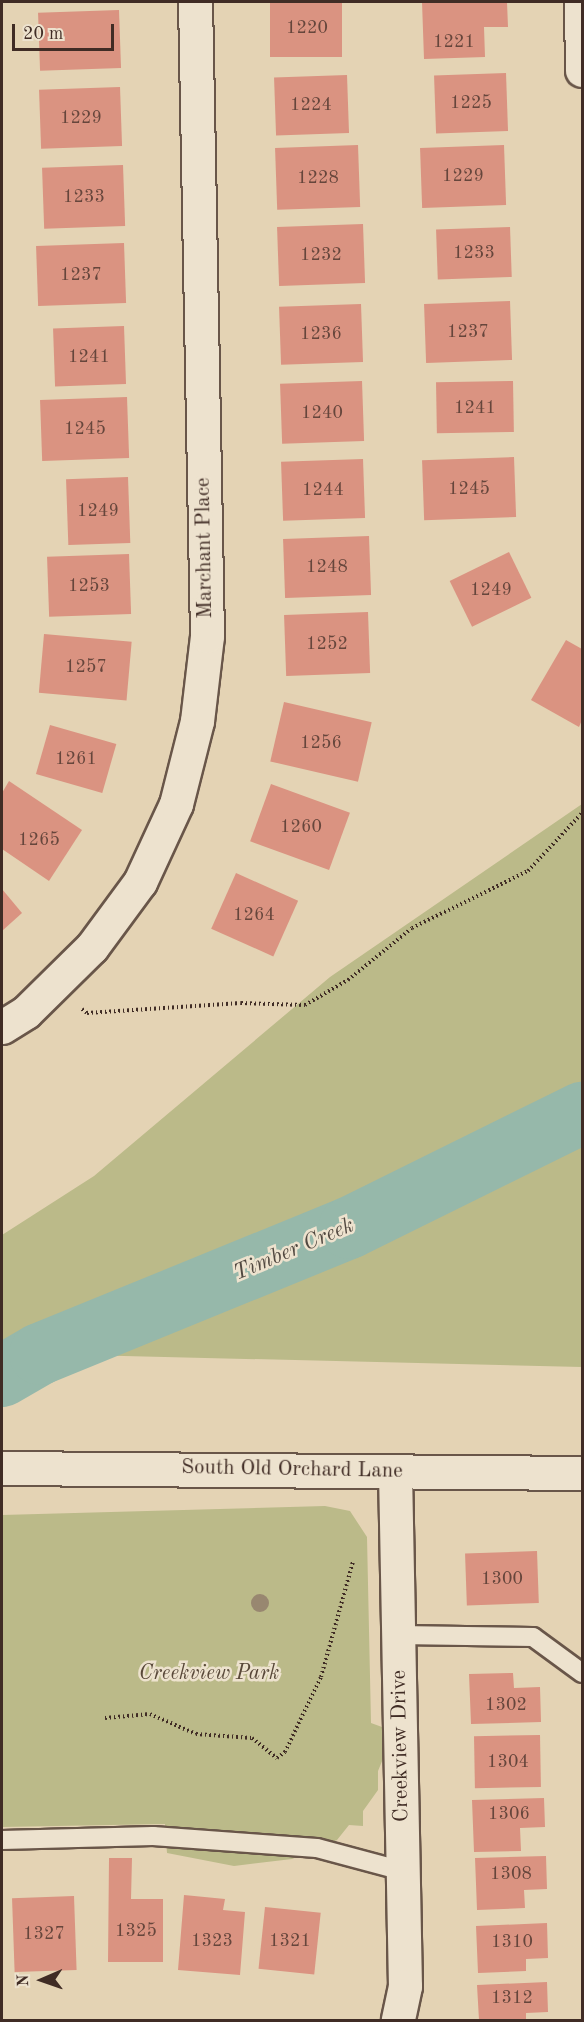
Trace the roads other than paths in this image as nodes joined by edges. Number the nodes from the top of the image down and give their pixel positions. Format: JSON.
{"nodes":[{"id":1,"x":195,"y":2,"type":"edge"},
{"id":2,"x":581,"y":2,"type":"edge"},
{"id":3,"x":582,"y":70,"type":"edge"},
{"id":4,"x":2,"y":1027,"type":"edge"},
{"id":5,"x":9,"y":1468,"type":"edge"},
{"id":6,"x":395,"y":1471,"type":"junction"},
{"id":7,"x":582,"y":1473,"type":"edge"},
{"id":8,"x":399,"y":1635,"type":"junction"},
{"id":9,"x":582,"y":1673,"type":"edge"},
{"id":10,"x":2,"y":1840,"type":"edge"},
{"id":11,"x":403,"y":1871,"type":"junction"},
{"id":12,"x":398,"y":2020,"type":"edge"}],
"edges":[{"from":1,"to":4,"type":"street","name":"Marchant Place"},
{"from":2,"to":3,"type":"street"},
{"from":5,"to":6,"type":"street","name":"South Old Orchard Lane"},
{"from":6,"to":7,"type":"street","name":"South Old Orchard Lane"},
{"from":6,"to":8,"type":"street","name":"Creekview Drive"},
{"from":8,"to":9,"type":"lane"},
{"from":8,"to":11,"type":"street","name":"Creekview Drive"},
{"from":10,"to":11,"type":"lane"},
{"from":11,"to":12,"type":"street","name":"Creekview Drive"}]}
